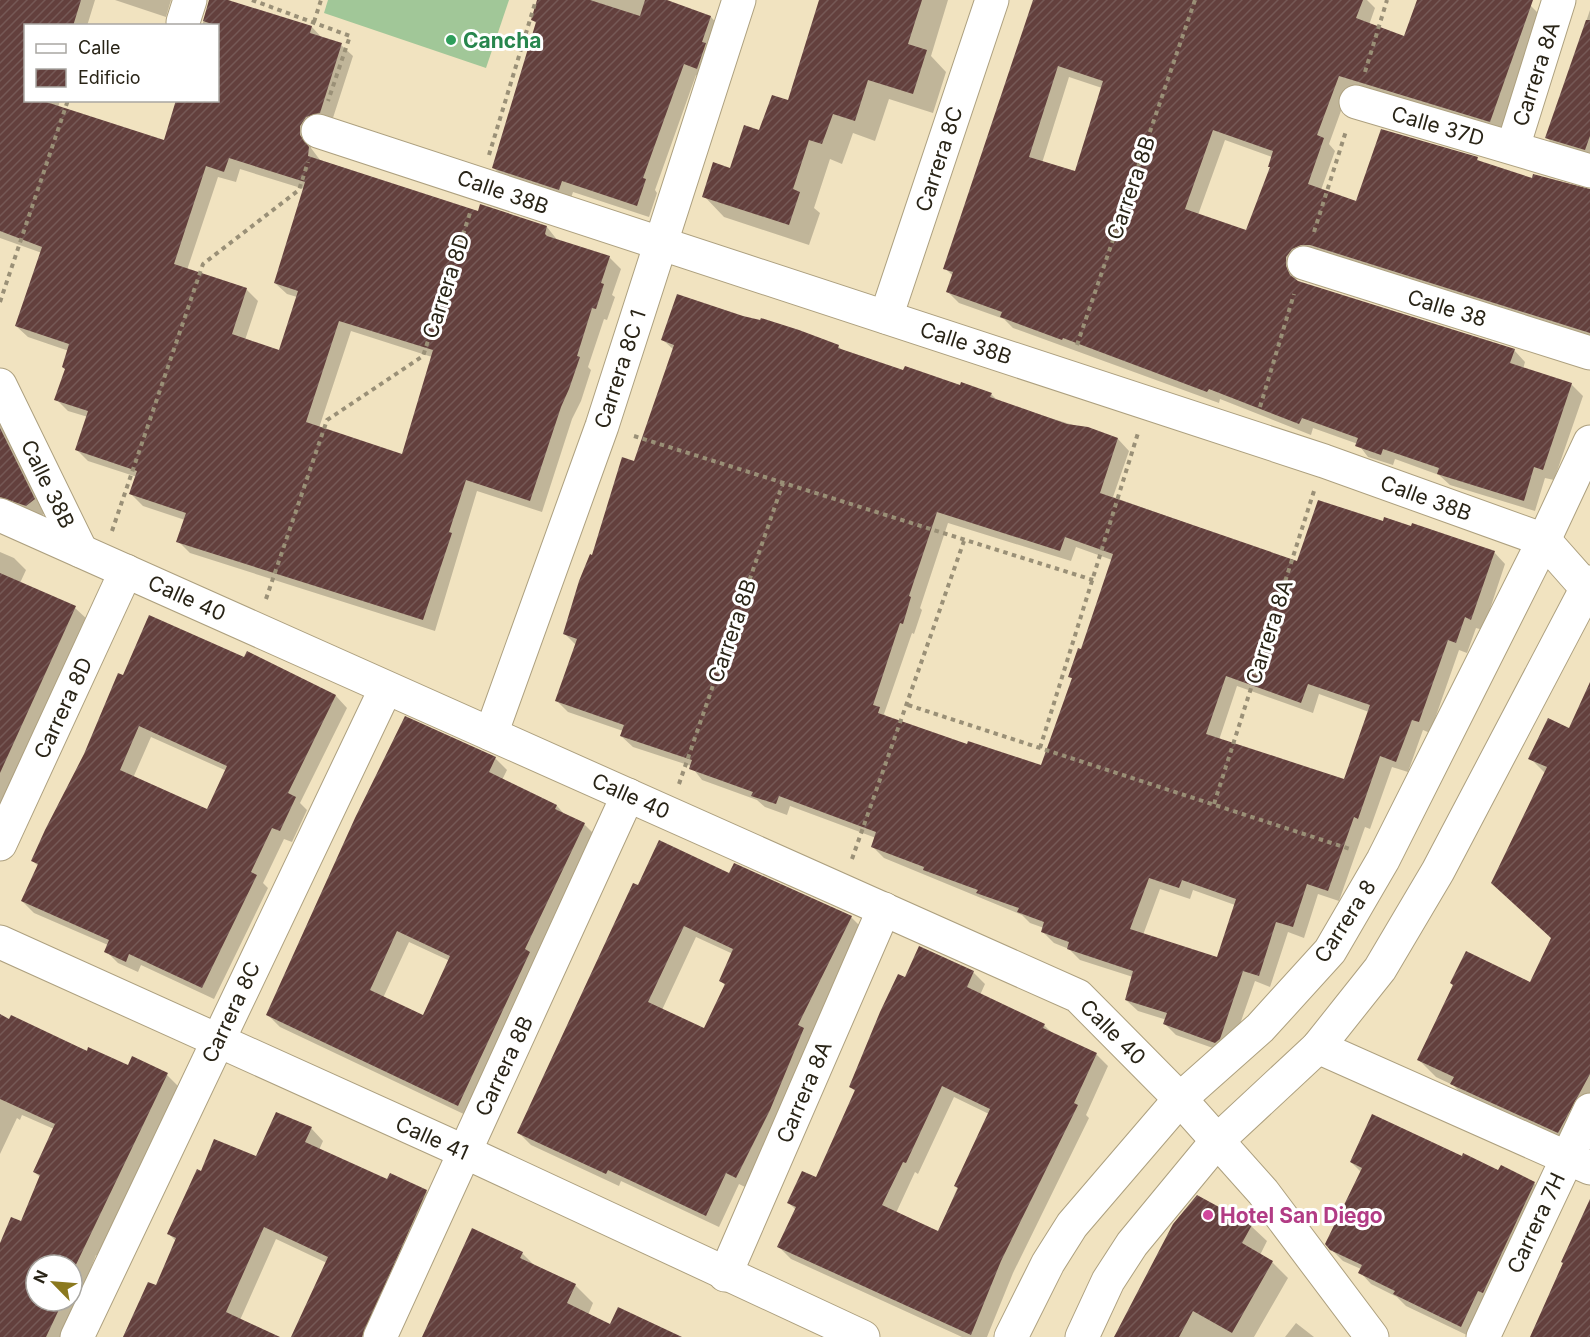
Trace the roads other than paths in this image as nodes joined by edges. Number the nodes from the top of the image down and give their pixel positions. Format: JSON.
{"nodes":[{"id":1,"x":739,"y":0,"type":"edge"},
{"id":2,"x":992,"y":0,"type":"edge"},
{"id":3,"x":1559,"y":0,"type":"edge"},
{"id":4,"x":1356,"y":102,"type":"road end"},
{"id":5,"x":318,"y":131,"type":"road end"},
{"id":6,"x":1513,"y":147,"type":"junction"},
{"id":7,"x":1590,"y":171,"type":"edge"},
{"id":8,"x":660,"y":245,"type":"junction"},
{"id":9,"x":1304,"y":263,"type":"road end"},
{"id":10,"x":886,"y":317,"type":"junction"},
{"id":11,"x":1590,"y":353,"type":"edge"},
{"id":12,"x":0,"y":385,"type":"edge"},
{"id":13,"x":1590,"y":442,"type":"edge"},
{"id":14,"x":0,"y":515,"type":"edge"},
{"id":15,"x":1544,"y":540,"type":"junction"},
{"id":16,"x":103,"y":561,"type":"junction"},
{"id":17,"x":1589,"y":588,"type":"edge"},
{"id":18,"x":386,"y":688,"type":"junction"},
{"id":19,"x":491,"y":734,"type":"junction"},
{"id":20,"x":628,"y":795,"type":"junction"},
{"id":21,"x":0,"y":844,"type":"edge"},
{"id":22,"x":884,"y":909,"type":"junction"},
{"id":23,"x":0,"y":942,"type":"edge"},
{"id":24,"x":218,"y":1041,"type":"junction"},
{"id":25,"x":1318,"y":1047,"type":"junction"},
{"id":26,"x":1180,"y":1099,"type":"junction"},
{"id":27,"x":1590,"y":1110,"type":"edge"},
{"id":28,"x":1217,"y":1141,"type":"junction"},
{"id":29,"x":465,"y":1152,"type":"junction"},
{"id":30,"x":1578,"y":1163,"type":"edge"},
{"id":31,"x":725,"y":1275,"type":"junction"},
{"id":32,"x":76,"y":1337,"type":"edge"},
{"id":33,"x":380,"y":1337,"type":"edge"},
{"id":34,"x":863,"y":1337,"type":"edge"},
{"id":35,"x":1011,"y":1337,"type":"edge"},
{"id":36,"x":1082,"y":1337,"type":"edge"},
{"id":37,"x":1372,"y":1337,"type":"edge"},
{"id":38,"x":1483,"y":1337,"type":"edge"}],
"edges":[{"from":1,"to":8,"type":"street","name":"Carrera 8C 1"},
{"from":2,"to":10,"type":"street","name":"Carrera 8C"},
{"from":3,"to":6,"type":"street","name":"Carrera 8A"},
{"from":4,"to":6,"type":"street","name":"Calle 37D"},
{"from":5,"to":8,"type":"street","name":"Calle 38B"},
{"from":6,"to":7,"type":"street","name":"Calle 37D"},
{"from":8,"to":10,"type":"street","name":"Calle 38B"},
{"from":8,"to":19,"type":"street","name":"Carrera 8C 1"},
{"from":9,"to":11,"type":"street","name":"Calle 38"},
{"from":10,"to":15,"type":"street","name":"Calle 38B"},
{"from":12,"to":16,"type":"street","name":"Calle 38B"},
{"from":13,"to":15,"type":"street","name":"Carrera 8"},
{"from":14,"to":16,"type":"street","name":"Calle 40"},
{"from":15,"to":17,"type":"street","name":"Calle 38B"},
{"from":15,"to":26,"type":"street","name":"Carrera 8"},
{"from":16,"to":18,"type":"street","name":"Calle 40"},
{"from":16,"to":21,"type":"street","name":"Carrera 8D"},
{"from":17,"to":25,"type":"street"},
{"from":18,"to":19,"type":"street","name":"Calle 40"},
{"from":18,"to":24,"type":"street","name":"Carrera 8C"},
{"from":19,"to":20,"type":"street","name":"Calle 40"},
{"from":20,"to":22,"type":"street","name":"Calle 40"},
{"from":20,"to":29,"type":"street","name":"Carrera 8B"},
{"from":22,"to":26,"type":"street","name":"Calle 40"},
{"from":22,"to":31,"type":"street","name":"Carrera 8A"},
{"from":23,"to":24,"type":"street","name":"Calle 41"},
{"from":24,"to":29,"type":"street","name":"Calle 41"},
{"from":24,"to":32,"type":"street","name":"Carrera 8C"},
{"from":25,"to":28,"type":"street"},
{"from":25,"to":30,"type":"street"},
{"from":26,"to":28,"type":"street","name":"Calle 40"},
{"from":26,"to":35,"type":"street","name":"Carrera 8"},
{"from":27,"to":30,"type":"street","name":"Carrera 7H"},
{"from":28,"to":36,"type":"street"},
{"from":28,"to":37,"type":"street","name":"Calle 40"},
{"from":29,"to":31,"type":"street","name":"Calle 41"},
{"from":29,"to":33,"type":"street","name":"Carrera 8B"},
{"from":30,"to":38,"type":"street","name":"Carrera 7H"},
{"from":31,"to":34,"type":"street","name":"Calle 41"}]}
